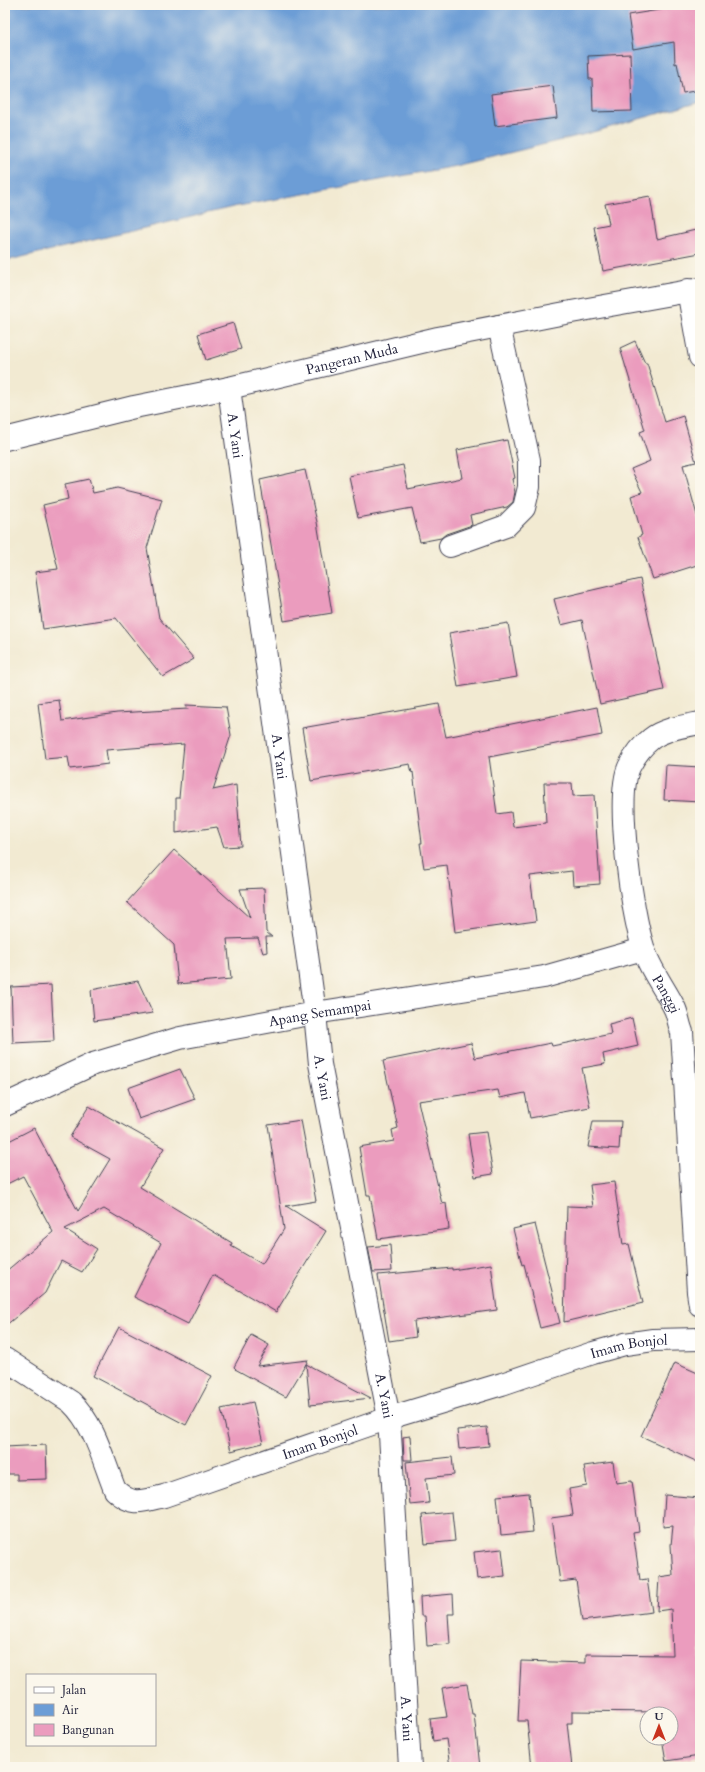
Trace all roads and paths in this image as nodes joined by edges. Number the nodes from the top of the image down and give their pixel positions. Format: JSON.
{"nodes":[{"id":1,"x":694,"y":289,"type":"edge"},
{"id":2,"x":499,"y":326,"type":"junction"},
{"id":3,"x":700,"y":357,"type":"edge"},
{"id":4,"x":229,"y":388,"type":"junction"},
{"id":5,"x":5,"y":439,"type":"edge"},
{"id":6,"x":450,"y":546,"type":"dead end"},
{"id":7,"x":696,"y":724,"type":"edge"},
{"id":8,"x":643,"y":949,"type":"junction"},
{"id":9,"x":315,"y":1012,"type":"junction"},
{"id":10,"x":5,"y":1105,"type":"edge"},
{"id":11,"x":700,"y":1305,"type":"edge"},
{"id":12,"x":700,"y":1339,"type":"edge"},
{"id":13,"x":5,"y":1359,"type":"edge"},
{"id":14,"x":389,"y":1418,"type":"junction"},
{"id":15,"x":410,"y":1767,"type":"edge"}],
"edges":[{"from":1,"to":2,"type":"street","name":"Pangeran Muda"},
{"from":1,"to":3,"type":"street"},
{"from":2,"to":4,"type":"street","name":"Pangeran Muda"},
{"from":2,"to":6,"type":"street"},
{"from":4,"to":5,"type":"street","name":"Pangeran Muda"},
{"from":4,"to":9,"type":"street","name":"A. Yani"},
{"from":7,"to":8,"type":"street","name":"Panggi"},
{"from":8,"to":9,"type":"street","name":"Apang Semampai"},
{"from":8,"to":11,"type":"street","name":"Panggi"},
{"from":9,"to":10,"type":"street","name":"Apang Semampai"},
{"from":9,"to":14,"type":"street","name":"A. Yani"},
{"from":12,"to":14,"type":"street","name":"Imam Bonjol"},
{"from":13,"to":14,"type":"street","name":"Imam Bonjol"},
{"from":14,"to":15,"type":"street","name":"A. Yani"}]}
